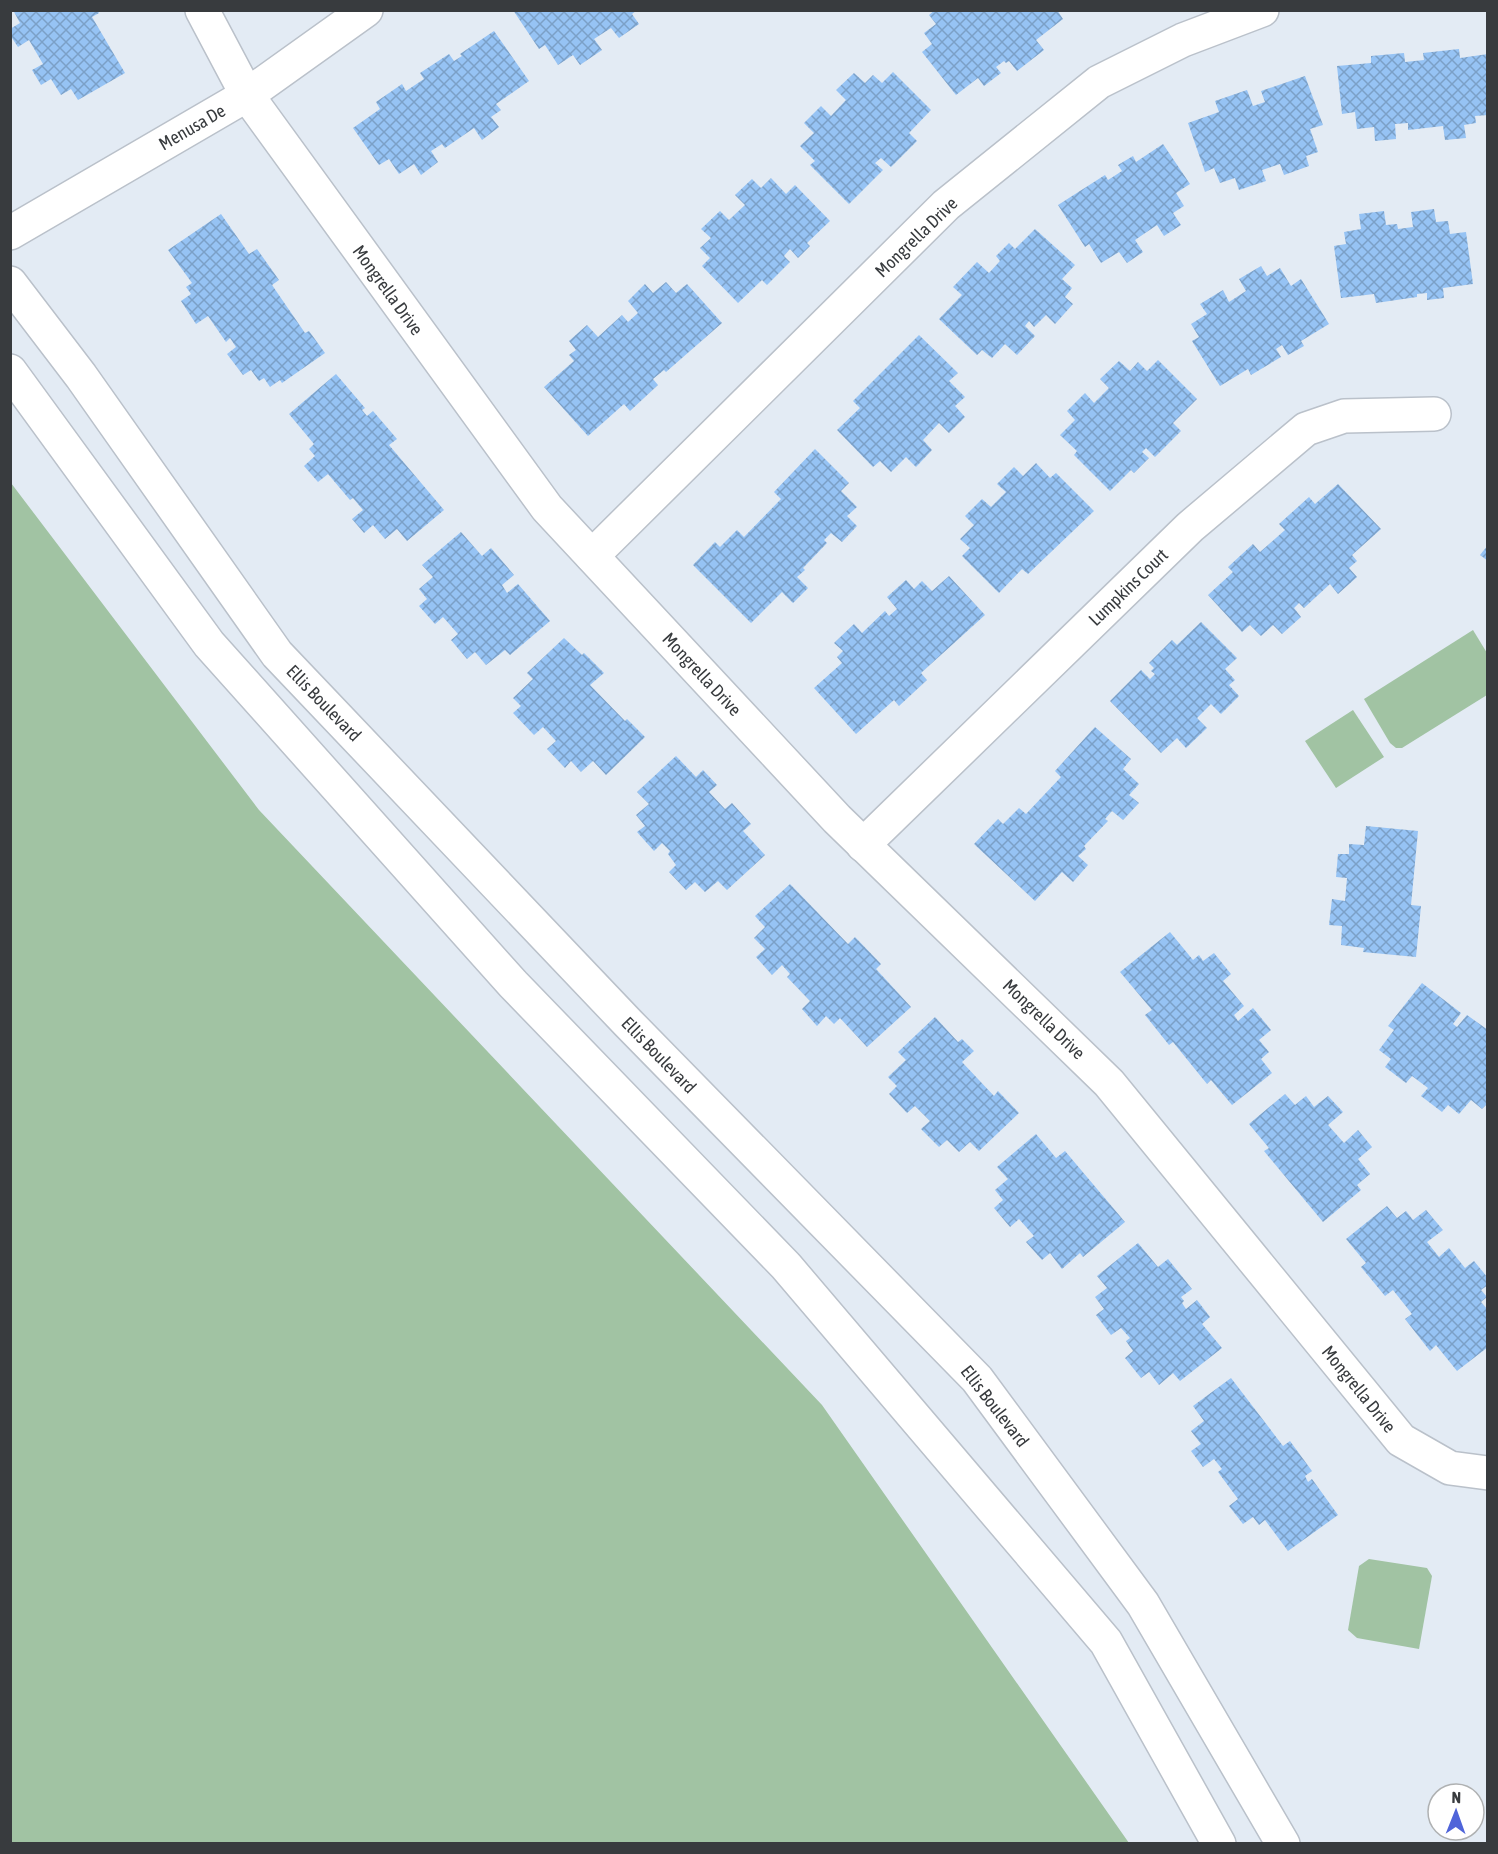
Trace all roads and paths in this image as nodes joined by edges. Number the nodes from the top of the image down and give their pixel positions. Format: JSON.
{"nodes":[{"id":1,"x":202,"y":10,"type":"edge"},
{"id":2,"x":366,"y":10,"type":"edge"},
{"id":3,"x":1262,"y":10,"type":"edge"},
{"id":4,"x":247,"y":95,"type":"junction"},
{"id":5,"x":10,"y":233,"type":"edge"},
{"id":6,"x":10,"y":283,"type":"edge"},
{"id":7,"x":10,"y":371,"type":"edge"},
{"id":8,"x":1434,"y":414,"type":"dead end"},
{"id":9,"x":592,"y":556,"type":"junction"},
{"id":10,"x":863,"y":845,"type":"junction"},
{"id":11,"x":1488,"y":1473,"type":"edge"},
{"id":12,"x":1219,"y":1844,"type":"edge"},
{"id":13,"x":1283,"y":1844,"type":"edge"}],
"edges":[{"from":1,"to":4,"type":"street","name":"Mongrella Drive"},
{"from":2,"to":4,"type":"street","name":"Menusa De"},
{"from":3,"to":9,"type":"street","name":"Mongrella Drive"},
{"from":4,"to":5,"type":"street","name":"Menusa De"},
{"from":4,"to":9,"type":"street","name":"Mongrella Drive"},
{"from":6,"to":13,"type":"street","name":"Ellis Boulevard"},
{"from":7,"to":12,"type":"street"},
{"from":8,"to":10,"type":"street","name":"Lumpkins Court"},
{"from":9,"to":10,"type":"street","name":"Mongrella Drive"},
{"from":10,"to":11,"type":"street","name":"Mongrella Drive"}]}
